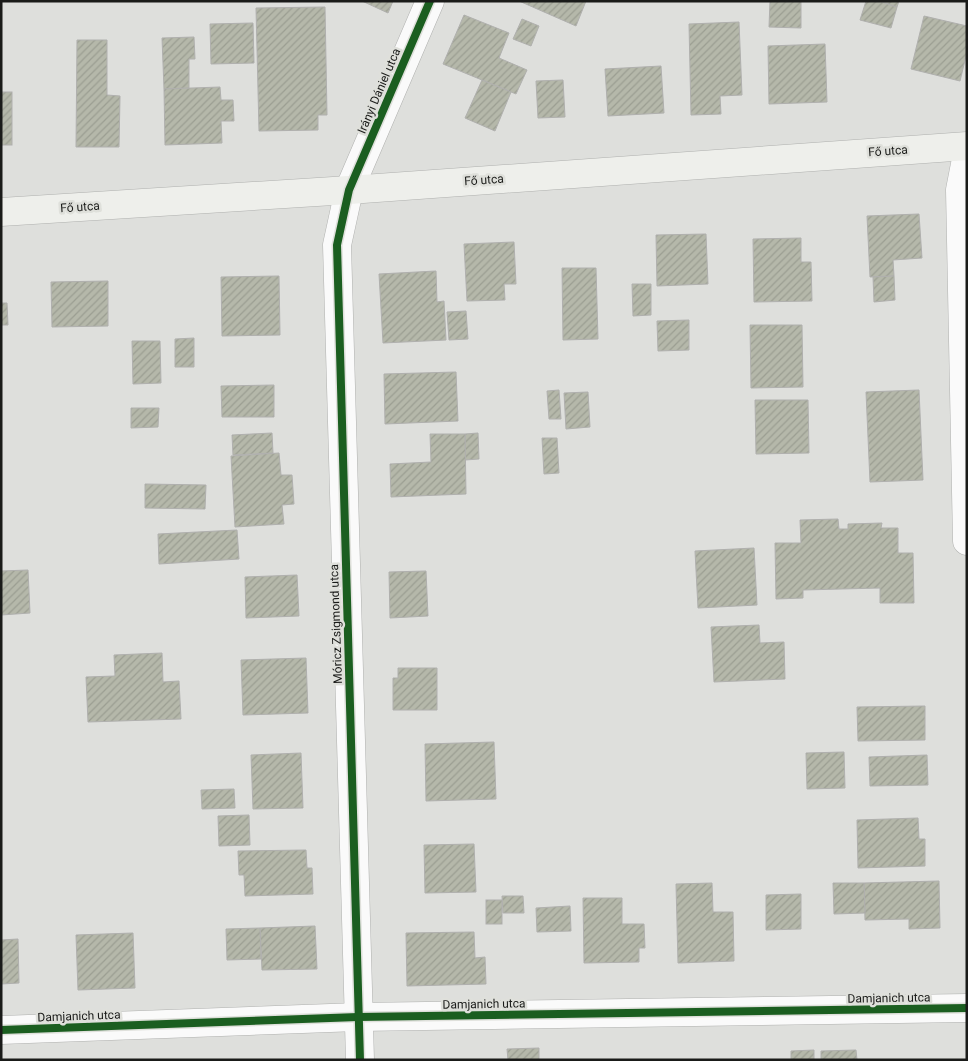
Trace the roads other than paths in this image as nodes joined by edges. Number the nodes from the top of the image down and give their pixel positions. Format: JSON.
{"nodes":[{"id":1,"x":430,"y":1,"type":"edge"},
{"id":2,"x":967,"y":146,"type":"edge"},
{"id":3,"x":967,"y":154,"type":"edge"},
{"id":4,"x":349,"y":190,"type":"junction"},
{"id":5,"x":1,"y":212,"type":"edge"},
{"id":6,"x":967,"y":541,"type":"edge"},
{"id":7,"x":967,"y":1008,"type":"edge"},
{"id":8,"x":358,"y":1017,"type":"junction"},
{"id":9,"x":1,"y":1030,"type":"edge"},
{"id":10,"x":360,"y":1060,"type":"edge"}],
"edges":[{"from":1,"to":4,"type":"street","name":"Irányi Dániel utca"},
{"from":2,"to":4,"type":"main road","name":"Fő utca"},
{"from":3,"to":6,"type":"street"},
{"from":4,"to":5,"type":"main road","name":"Fő utca"},
{"from":4,"to":8,"type":"street","name":"Móricz Zsigmond utca"},
{"from":7,"to":8,"type":"street","name":"Damjanich utca"},
{"from":8,"to":9,"type":"street","name":"Damjanich utca"},
{"from":8,"to":10,"type":"street","name":"Móricz Zsigmond utca"}]}
